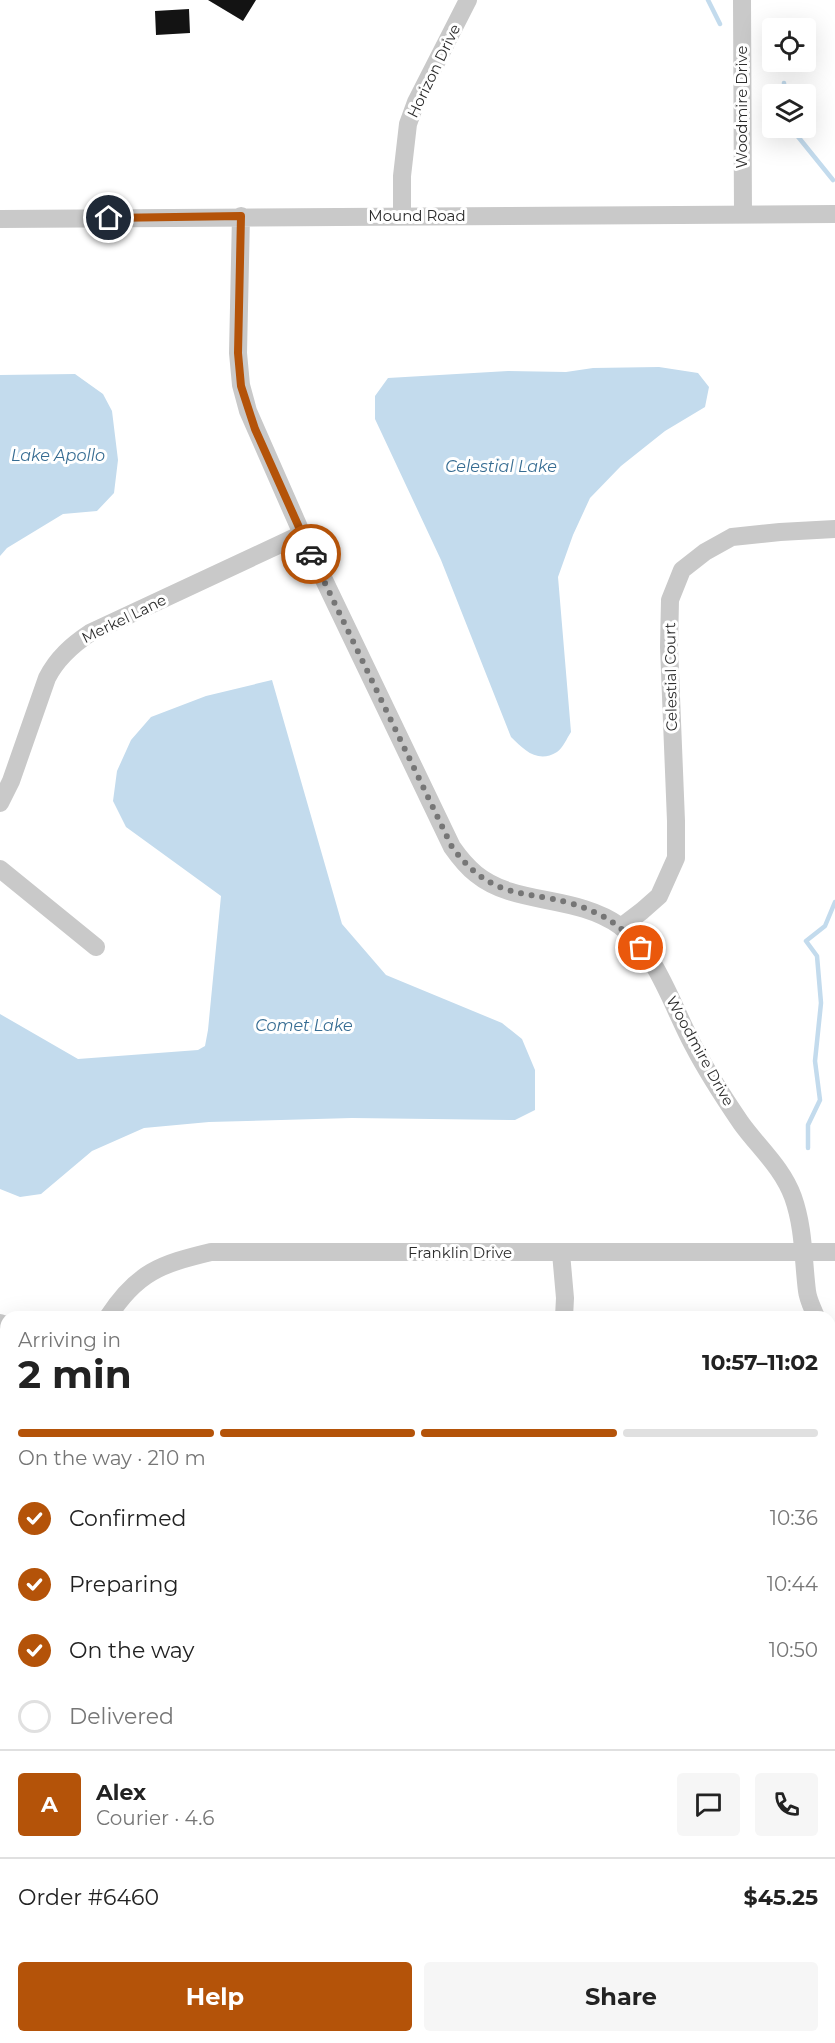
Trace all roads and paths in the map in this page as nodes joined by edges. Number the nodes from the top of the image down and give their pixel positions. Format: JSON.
{"nodes":[{"id":1,"x":468,"y":0,"type":"edge"},
{"id":2,"x":742,"y":0,"type":"edge"},
{"id":3,"x":743,"y":214,"type":"junction"},
{"id":4,"x":835,"y":214,"type":"edge"},
{"id":5,"x":241,"y":216,"type":"junction"},
{"id":6,"x":402,"y":216,"type":"junction"},
{"id":7,"x":0,"y":219,"type":"edge"},
{"id":8,"x":835,"y":530,"type":"edge"},
{"id":9,"x":302,"y":534,"type":"junction"},
{"id":10,"x":0,"y":803,"type":"edge"},
{"id":11,"x":0,"y":869,"type":"edge"},
{"id":12,"x":621,"y":927,"type":"junction"},
{"id":13,"x":96,"y":947,"type":"dead end"},
{"id":14,"x":805,"y":1252,"type":"junction"},
{"id":15,"x":835,"y":1252,"type":"edge"},
{"id":16,"x":561,"y":1253,"type":"junction"},
{"id":17,"x":113,"y":1311,"type":"edge"},
{"id":18,"x":564,"y":1311,"type":"edge"},
{"id":19,"x":814,"y":1311,"type":"edge"}],
"edges":[{"from":1,"to":6,"type":"street","name":"Horizon Drive"},
{"from":2,"to":3,"type":"street","name":"Woodmire Drive"},
{"from":3,"to":4,"type":"street","name":"Mound Road"},
{"from":3,"to":6,"type":"street","name":"Mound Road"},
{"from":5,"to":6,"type":"street","name":"Mound Road"},
{"from":5,"to":7,"type":"street","name":"Mound Road"},
{"from":5,"to":9,"type":"street","name":"Woodmire Drive"},
{"from":8,"to":12,"type":"street","name":"Celestial Court"},
{"from":9,"to":10,"type":"street","name":"Merkel Lane"},
{"from":9,"to":12,"type":"street","name":"Woodmire Drive"},
{"from":11,"to":13,"type":"street"},
{"from":12,"to":14,"type":"street","name":"Woodmire Drive"},
{"from":14,"to":15,"type":"street","name":"Franklin Drive"},
{"from":14,"to":16,"type":"street","name":"Franklin Drive"},
{"from":14,"to":19,"type":"street","name":"Woodmire Drive"},
{"from":16,"to":17,"type":"street","name":"Franklin Drive"},
{"from":16,"to":18,"type":"street"}]}
